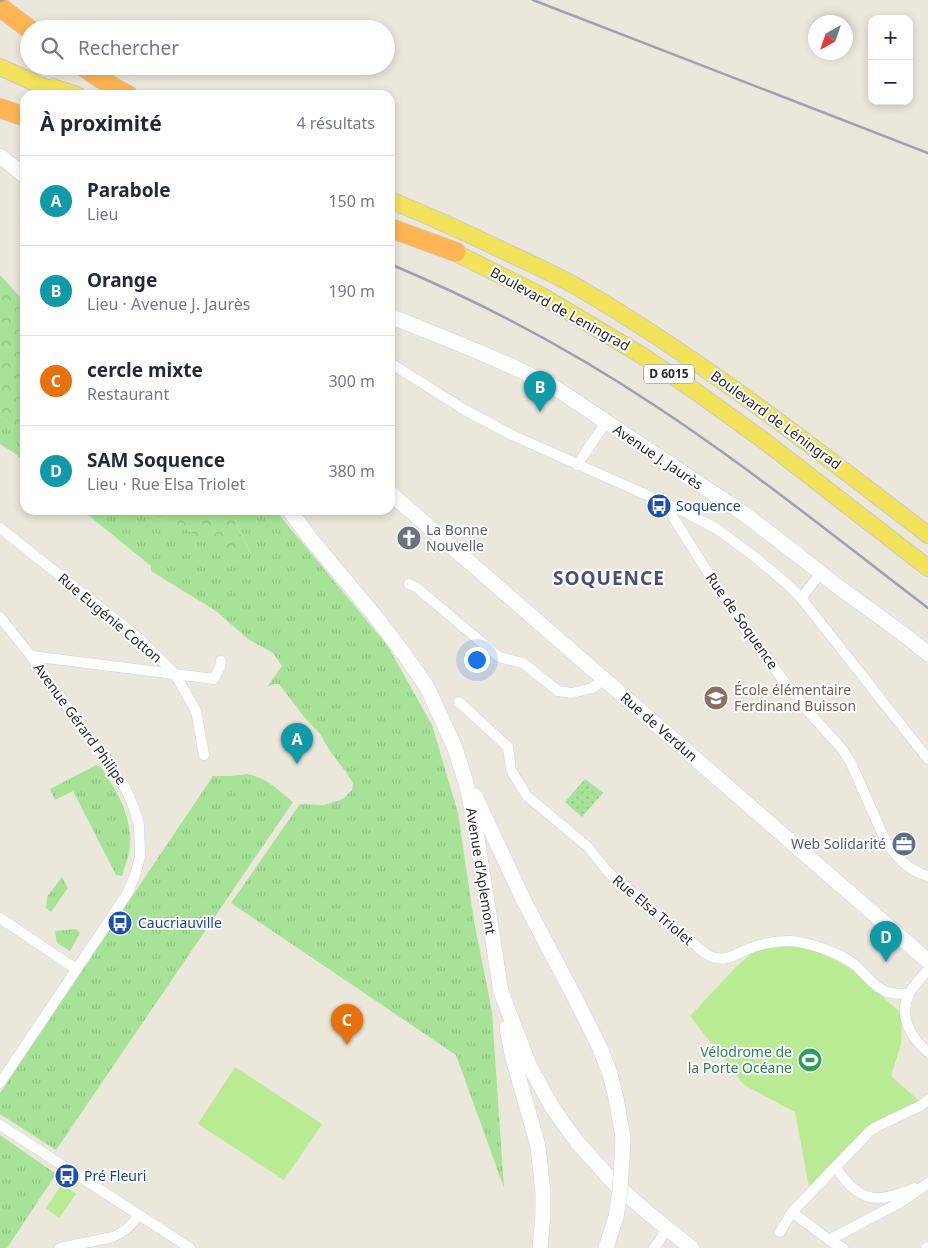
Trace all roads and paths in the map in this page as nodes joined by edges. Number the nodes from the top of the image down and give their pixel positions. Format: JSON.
{"nodes":[{"id":1,"x":0,"y":7,"type":"edge"},
{"id":2,"x":20,"y":22,"type":"edge"},
{"id":3,"x":0,"y":67,"type":"edge"},
{"id":4,"x":18,"y":75,"type":"junction"},
{"id":5,"x":95,"y":75,"type":"edge"},
{"id":6,"x":51,"y":90,"type":"edge"},
{"id":7,"x":62,"y":90,"type":"edge"},
{"id":8,"x":119,"y":90,"type":"edge"},
{"id":9,"x":0,"y":108,"type":"edge"},
{"id":10,"x":20,"y":116,"type":"edge"},
{"id":11,"x":0,"y":156,"type":"edge"},
{"id":12,"x":20,"y":172,"type":"edge"},
{"id":13,"x":395,"y":202,"type":"edge"},
{"id":14,"x":395,"y":223,"type":"edge"},
{"id":15,"x":395,"y":230,"type":"edge"},
{"id":16,"x":456,"y":252,"type":"junction"},
{"id":17,"x":395,"y":318,"type":"edge"},
{"id":18,"x":395,"y":366,"type":"edge"},
{"id":19,"x":606,"y":422,"type":"junction"},
{"id":20,"x":577,"y":465,"type":"junction"},
{"id":21,"x":395,"y":497,"type":"edge"},
{"id":22,"x":664,"y":504,"type":"junction"},
{"id":23,"x":293,"y":515,"type":"edge"},
{"id":24,"x":0,"y":528,"type":"edge"},
{"id":25,"x":928,"y":535,"type":"edge"},
{"id":26,"x":928,"y":568,"type":"edge"},
{"id":27,"x":821,"y":573,"type":"junction"},
{"id":28,"x":409,"y":584,"type":"dead end"},
{"id":29,"x":801,"y":598,"type":"junction"},
{"id":30,"x":0,"y":616,"type":"edge"},
{"id":31,"x":928,"y":654,"type":"edge"},
{"id":32,"x":31,"y":656,"type":"junction"},
{"id":33,"x":221,"y":662,"type":"dead end"},
{"id":34,"x":175,"y":674,"type":"junction"},
{"id":35,"x":604,"y":678,"type":"junction"},
{"id":36,"x":459,"y":702,"type":"dead end"},
{"id":37,"x":204,"y":755,"type":"dead end"},
{"id":38,"x":928,"y":759,"type":"edge"},
{"id":39,"x":465,"y":780,"type":"junction"},
{"id":40,"x":928,"y":876,"type":"edge"},
{"id":41,"x":0,"y":918,"type":"edge"},
{"id":42,"x":928,"y":961,"type":"edge"},
{"id":43,"x":76,"y":969,"type":"junction"},
{"id":44,"x":928,"y":970,"type":"edge"},
{"id":45,"x":502,"y":992,"type":"junction"},
{"id":46,"x":909,"y":994,"type":"junction"},
{"id":47,"x":928,"y":1052,"type":"edge"},
{"id":48,"x":0,"y":1083,"type":"edge"},
{"id":49,"x":928,"y":1100,"type":"edge"},
{"id":50,"x":0,"y":1125,"type":"edge"},
{"id":51,"x":836,"y":1167,"type":"junction"},
{"id":52,"x":925,"y":1184,"type":"edge"},
{"id":53,"x":792,"y":1212,"type":"junction"},
{"id":54,"x":140,"y":1215,"type":"junction"},
{"id":55,"x":668,"y":1228,"type":"junction"},
{"id":56,"x":780,"y":1232,"type":"dead end"},
{"id":57,"x":113,"y":1237,"type":"junction"},
{"id":58,"x":829,"y":1240,"type":"junction"},
{"id":59,"x":60,"y":1248,"type":"edge"},
{"id":60,"x":108,"y":1248,"type":"edge"},
{"id":61,"x":190,"y":1248,"type":"edge"},
{"id":62,"x":540,"y":1248,"type":"edge"},
{"id":63,"x":606,"y":1248,"type":"edge"},
{"id":64,"x":654,"y":1248,"type":"edge"},
{"id":65,"x":692,"y":1248,"type":"edge"},
{"id":66,"x":843,"y":1248,"type":"edge"}],
"edges":[{"from":1,"to":2,"type":"highway"},
{"from":3,"to":4,"type":"main road"},
{"from":4,"to":6,"type":"main road"},
{"from":4,"to":7,"type":"main road"},
{"from":5,"to":8,"type":"highway"},
{"from":9,"to":10,"type":"highway"},
{"from":11,"to":12,"type":"street"},
{"from":13,"to":25,"type":"main road","name":"Boulevard de Léningrad","number":"D 6015"},
{"from":14,"to":16,"type":"main road","name":"Boulevard de Leningrad"},
{"from":15,"to":16,"type":"highway","number":"D 6015"},
{"from":16,"to":26,"type":"main road","name":"Boulevard de Leningrad","number":"D 6015"},
{"from":17,"to":19,"type":"street","name":"Avenue J. Jaurès"},
{"from":18,"to":20,"type":"street"},
{"from":19,"to":20,"type":"street"},
{"from":19,"to":27,"type":"street","name":"Avenue J. Jaurès"},
{"from":20,"to":22,"type":"street"},
{"from":21,"to":35,"type":"street","name":"Rue de Verdun"},
{"from":22,"to":29,"type":"street"},
{"from":22,"to":40,"type":"street","name":"Rue de Soquence"},
{"from":23,"to":39,"type":"street","name":"Avenue d'Aplemont"},
{"from":24,"to":34,"type":"street","name":"Rue Eugénie Cotton"},
{"from":27,"to":29,"type":"street"},
{"from":27,"to":31,"type":"street","name":"Avenue J. Jaurès"},
{"from":28,"to":35,"type":"street"},
{"from":29,"to":38,"type":"street"},
{"from":30,"to":32,"type":"street","name":"Avenue Gérard Philipe"},
{"from":32,"to":34,"type":"street"},
{"from":32,"to":43,"type":"street","name":"Avenue Gérard Philipe"},
{"from":33,"to":34,"type":"street"},
{"from":34,"to":37,"type":"street","name":"Rue Eugénie Cotton"},
{"from":35,"to":42,"type":"street","name":"Rue de Verdun"},
{"from":36,"to":46,"type":"street","name":"Rue Elsa Triolet"},
{"from":39,"to":45,"type":"street","name":"Avenue d'Aplemont"},
{"from":39,"to":63,"type":"street","bridge":true},
{"from":41,"to":43,"type":"street"},
{"from":43,"to":48,"type":"street","name":"Avenue Gérard Philipe"},
{"from":44,"to":46,"type":"street"},
{"from":45,"to":55,"type":"street","name":"Avenue d'Aplemont"},
{"from":45,"to":62,"type":"street"},
{"from":46,"to":47,"type":"street"},
{"from":49,"to":51,"type":"street"},
{"from":50,"to":54,"type":"street"},
{"from":51,"to":52,"type":"street"},
{"from":51,"to":53,"type":"street"},
{"from":52,"to":58,"type":"street"},
{"from":53,"to":56,"type":"street"},
{"from":53,"to":58,"type":"street"},
{"from":54,"to":57,"type":"street"},
{"from":54,"to":61,"type":"street"},
{"from":55,"to":64,"type":"street"},
{"from":55,"to":65,"type":"street","name":"Avenue d'Aplemont"},
{"from":57,"to":59,"type":"street"},
{"from":57,"to":60,"type":"street"},
{"from":58,"to":66,"type":"street"}]}
